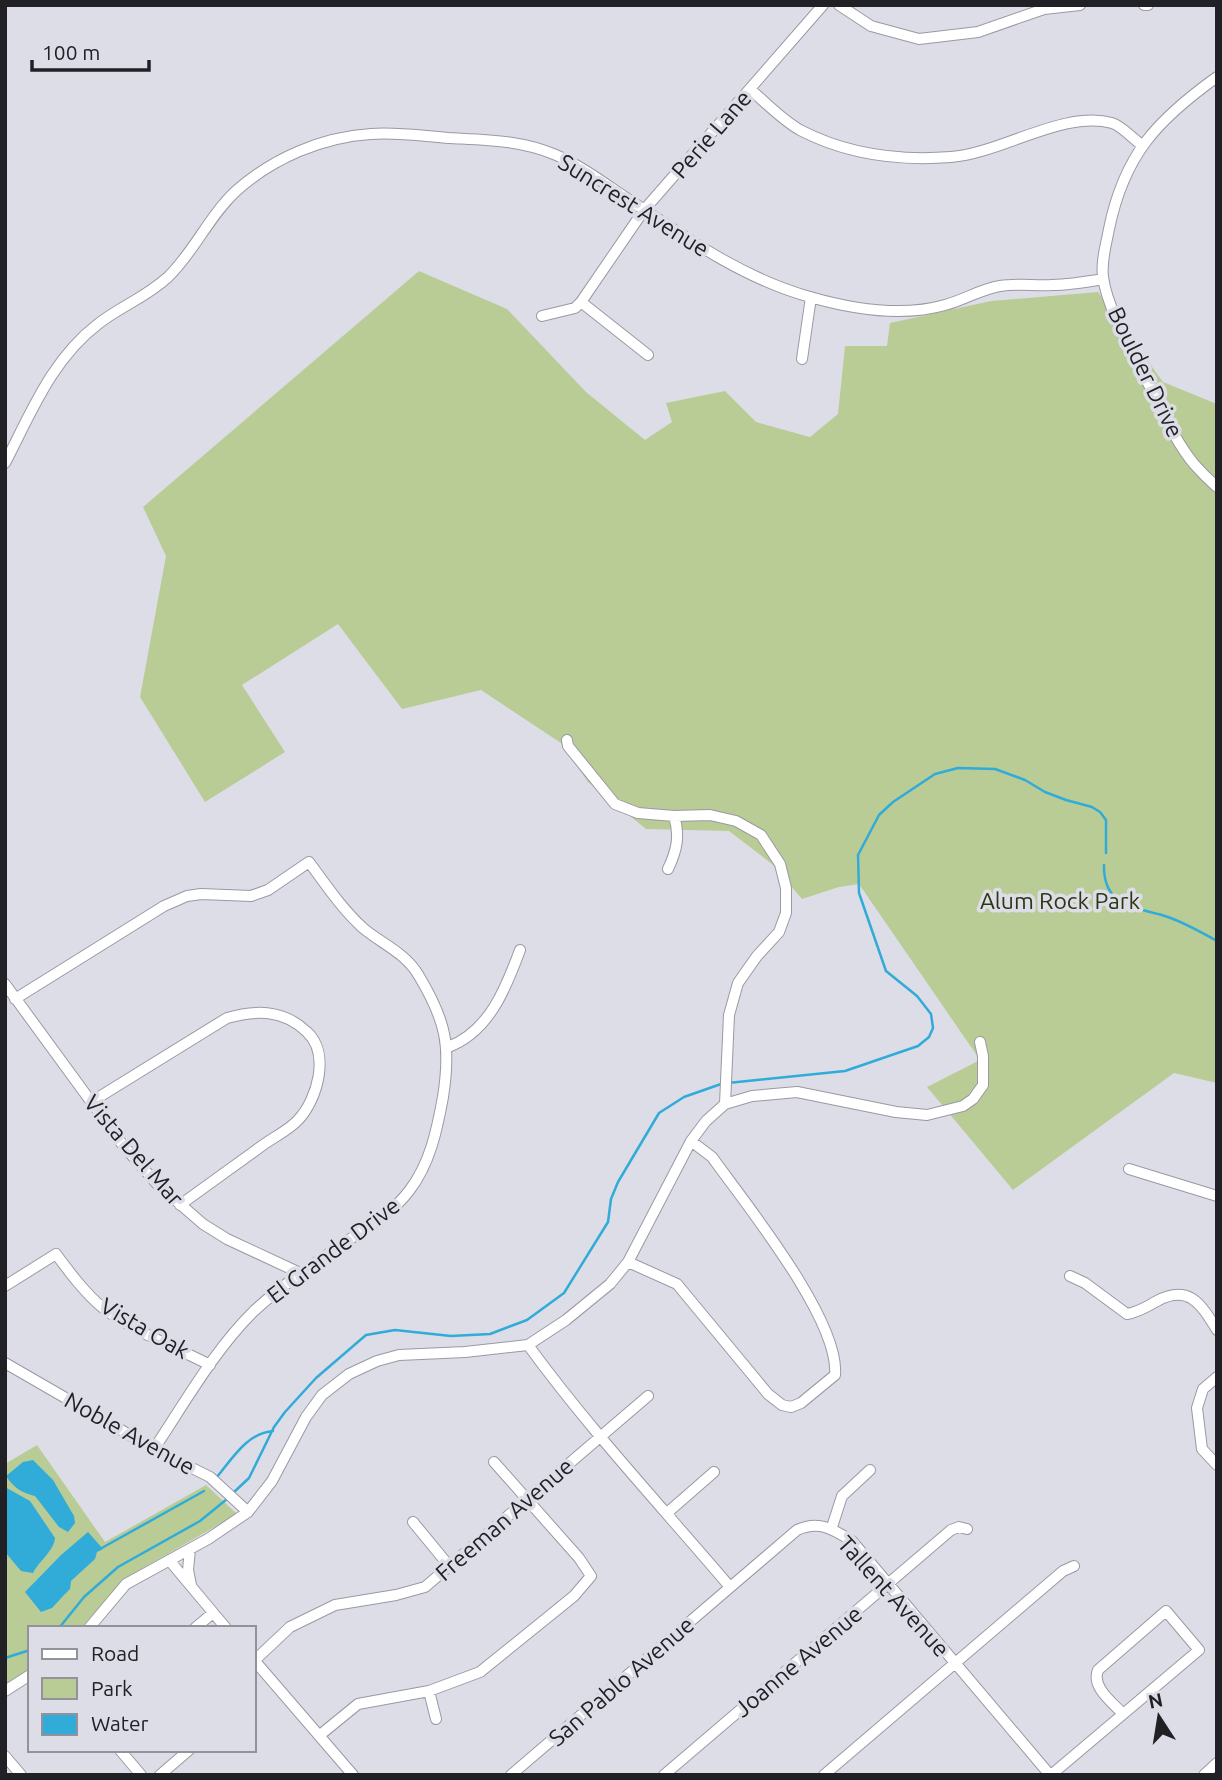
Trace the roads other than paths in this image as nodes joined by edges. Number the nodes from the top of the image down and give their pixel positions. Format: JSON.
{"nodes":[{"id":1,"x":823,"y":5,"type":"edge"},
{"id":2,"x":839,"y":5,"type":"edge"},
{"id":3,"x":1080,"y":5,"type":"edge"},
{"id":4,"x":1217,"y":77,"type":"edge"},
{"id":5,"x":750,"y":89,"type":"junction"},
{"id":6,"x":1142,"y":145,"type":"junction"},
{"id":7,"x":644,"y":210,"type":"junction"},
{"id":8,"x":1103,"y":279,"type":"junction"},
{"id":9,"x":811,"y":297,"type":"junction"},
{"id":10,"x":581,"y":302,"type":"junction"},
{"id":11,"x":542,"y":316,"type":"dead end"},
{"id":12,"x":648,"y":355,"type":"dead end"},
{"id":13,"x":802,"y":359,"type":"dead end"},
{"id":14,"x":5,"y":463,"type":"edge"},
{"id":15,"x":1217,"y":487,"type":"edge"},
{"id":16,"x":567,"y":740,"type":"dead end"},
{"id":17,"x":674,"y":816,"type":"junction"},
{"id":18,"x":668,"y":869,"type":"dead end"},
{"id":19,"x":520,"y":950,"type":"dead end"},
{"id":20,"x":5,"y":984,"type":"edge"},
{"id":21,"x":15,"y":999,"type":"junction"},
{"id":22,"x":979,"y":1042,"type":"dead end"},
{"id":23,"x":448,"y":1047,"type":"junction"},
{"id":24,"x":91,"y":1102,"type":"junction"},
{"id":25,"x":724,"y":1104,"type":"junction"},
{"id":26,"x":691,"y":1141,"type":"junction"},
{"id":27,"x":1129,"y":1169,"type":"dead end"},
{"id":28,"x":1217,"y":1196,"type":"edge"},
{"id":29,"x":180,"y":1205,"type":"junction"},
{"id":30,"x":628,"y":1262,"type":"junction"},
{"id":31,"x":300,"y":1273,"type":"junction"},
{"id":32,"x":1070,"y":1276,"type":"dead end"},
{"id":33,"x":5,"y":1286,"type":"edge"},
{"id":34,"x":1217,"y":1330,"type":"edge"},
{"id":35,"x":528,"y":1345,"type":"junction"},
{"id":36,"x":5,"y":1363,"type":"edge"},
{"id":37,"x":210,"y":1365,"type":"junction"},
{"id":38,"x":1217,"y":1377,"type":"edge"},
{"id":39,"x":648,"y":1396,"type":"dead end"},
{"id":40,"x":600,"y":1436,"type":"junction"},
{"id":41,"x":153,"y":1449,"type":"junction"},
{"id":42,"x":494,"y":1462,"type":"dead end"},
{"id":43,"x":1217,"y":1465,"type":"edge"},
{"id":44,"x":870,"y":1470,"type":"dead end"},
{"id":45,"x":714,"y":1472,"type":"dead end"},
{"id":46,"x":526,"y":1500,"type":"junction"},
{"id":47,"x":248,"y":1512,"type":"junction"},
{"id":48,"x":667,"y":1513,"type":"junction"},
{"id":49,"x":412,"y":1522,"type":"dead end"},
{"id":50,"x":832,"y":1527,"type":"junction"},
{"id":51,"x":967,"y":1529,"type":"dead end"},
{"id":52,"x":190,"y":1549,"type":"junction"},
{"id":53,"x":169,"y":1560,"type":"junction"},
{"id":54,"x":1074,"y":1566,"type":"dead end"},
{"id":55,"x":450,"y":1567,"type":"junction"},
{"id":56,"x":888,"y":1585,"type":"junction"},
{"id":57,"x":730,"y":1587,"type":"junction"},
{"id":58,"x":192,"y":1588,"type":"junction"},
{"id":59,"x":213,"y":1613,"type":"junction"},
{"id":60,"x":91,"y":1626,"type":"edge"},
{"id":61,"x":197,"y":1626,"type":"edge"},
{"id":62,"x":224,"y":1626,"type":"edge"},
{"id":63,"x":256,"y":1658,"type":"edge"},
{"id":64,"x":256,"y":1662,"type":"edge"},
{"id":65,"x":954,"y":1664,"type":"junction"},
{"id":66,"x":28,"y":1676,"type":"edge"},
{"id":67,"x":5,"y":1691,"type":"edge"},
{"id":68,"x":429,"y":1691,"type":"junction"},
{"id":69,"x":1123,"y":1714,"type":"junction"},
{"id":70,"x":436,"y":1719,"type":"dead end"},
{"id":71,"x":320,"y":1735,"type":"junction"},
{"id":72,"x":122,"y":1752,"type":"edge"},
{"id":73,"x":187,"y":1752,"type":"edge"},
{"id":74,"x":5,"y":1756,"type":"edge"},
{"id":75,"x":1217,"y":1763,"type":"edge"},
{"id":76,"x":21,"y":1775,"type":"edge"},
{"id":77,"x":141,"y":1775,"type":"edge"},
{"id":78,"x":160,"y":1775,"type":"edge"},
{"id":79,"x":353,"y":1775,"type":"edge"},
{"id":80,"x":511,"y":1775,"type":"edge"},
{"id":81,"x":664,"y":1775,"type":"edge"},
{"id":82,"x":824,"y":1775,"type":"edge"},
{"id":83,"x":1050,"y":1775,"type":"edge"},
{"id":84,"x":1203,"y":1775,"type":"edge"}],
"edges":[{"from":1,"to":5,"type":"street","name":"Perie Lane"},
{"from":2,"to":3,"type":"street"},
{"from":4,"to":6,"type":"street","name":"Boulder Drive"},
{"from":5,"to":6,"type":"street"},
{"from":5,"to":7,"type":"street","name":"Perie Lane"},
{"from":6,"to":8,"type":"street","name":"Boulder Drive"},
{"from":7,"to":9,"type":"street","name":"Suncrest Avenue"},
{"from":7,"to":10,"type":"street","name":"Perie Lane"},
{"from":7,"to":14,"type":"street","name":"Suncrest Avenue"},
{"from":8,"to":9,"type":"street","name":"Suncrest Avenue"},
{"from":8,"to":15,"type":"street","name":"Boulder Drive"},
{"from":9,"to":13,"type":"street"},
{"from":10,"to":11,"type":"street"},
{"from":10,"to":12,"type":"street"},
{"from":16,"to":17,"type":"street"},
{"from":17,"to":18,"type":"street"},
{"from":17,"to":25,"type":"street"},
{"from":19,"to":23,"type":"street"},
{"from":20,"to":21,"type":"street","name":"Vista Del Mar"},
{"from":21,"to":23,"type":"street","name":"El Grande Drive"},
{"from":21,"to":24,"type":"street","name":"Vista Del Mar"},
{"from":22,"to":25,"type":"street"},
{"from":23,"to":31,"type":"street","name":"El Grande Drive"},
{"from":24,"to":29,"type":"street","name":"Vista Del Mar"},
{"from":24,"to":29,"type":"street"},
{"from":25,"to":26,"type":"street"},
{"from":26,"to":30,"type":"street"},
{"from":26,"to":30,"type":"street"},
{"from":27,"to":28,"type":"street"},
{"from":29,"to":31,"type":"street","name":"Vista Del Mar"},
{"from":30,"to":35,"type":"street"},
{"from":31,"to":37,"type":"street","name":"El Grande Drive"},
{"from":32,"to":34,"type":"street"},
{"from":33,"to":37,"type":"street","name":"Vista Oak"},
{"from":35,"to":40,"type":"street"},
{"from":35,"to":47,"type":"street"},
{"from":36,"to":41,"type":"street","name":"Noble Avenue"},
{"from":37,"to":41,"type":"street","name":"El Grande Drive"},
{"from":38,"to":43,"type":"street"},
{"from":39,"to":40,"type":"street","name":"Freeman Avenue"},
{"from":40,"to":46,"type":"street","name":"Freeman Avenue"},
{"from":40,"to":48,"type":"street"},
{"from":41,"to":47,"type":"street","name":"Noble Avenue"},
{"from":42,"to":46,"type":"street"},
{"from":44,"to":50,"type":"street"},
{"from":45,"to":48,"type":"street"},
{"from":46,"to":55,"type":"street","name":"Freeman Avenue"},
{"from":46,"to":68,"type":"street"},
{"from":47,"to":52,"type":"street"},
{"from":48,"to":57,"type":"street"},
{"from":49,"to":55,"type":"street"},
{"from":50,"to":56,"type":"street","name":"Tallent Avenue"},
{"from":50,"to":57,"type":"street","name":"Tallent Avenue"},
{"from":51,"to":56,"type":"street","name":"Joanne Avenue"},
{"from":52,"to":53,"type":"street"},
{"from":52,"to":58,"type":"street"},
{"from":53,"to":58,"type":"street"},
{"from":53,"to":60,"type":"street"},
{"from":54,"to":65,"type":"street"},
{"from":55,"to":63,"type":"street","name":"Freeman Avenue"},
{"from":56,"to":65,"type":"street","name":"Tallent Avenue"},
{"from":56,"to":81,"type":"street","name":"Joanne Avenue"},
{"from":57,"to":80,"type":"street","name":"San Pablo Avenue"},
{"from":58,"to":59,"type":"street"},
{"from":59,"to":61,"type":"street"},
{"from":59,"to":62,"type":"street"},
{"from":64,"to":71,"type":"street"},
{"from":65,"to":82,"type":"street"},
{"from":65,"to":83,"type":"street","name":"Tallent Avenue"},
{"from":66,"to":67,"type":"street"},
{"from":68,"to":70,"type":"street"},
{"from":68,"to":71,"type":"street"},
{"from":69,"to":69,"type":"street"},
{"from":69,"to":83,"type":"street"},
{"from":71,"to":79,"type":"street"},
{"from":72,"to":77,"type":"street"},
{"from":73,"to":78,"type":"street"},
{"from":74,"to":76,"type":"street"},
{"from":75,"to":84,"type":"street"}]}
